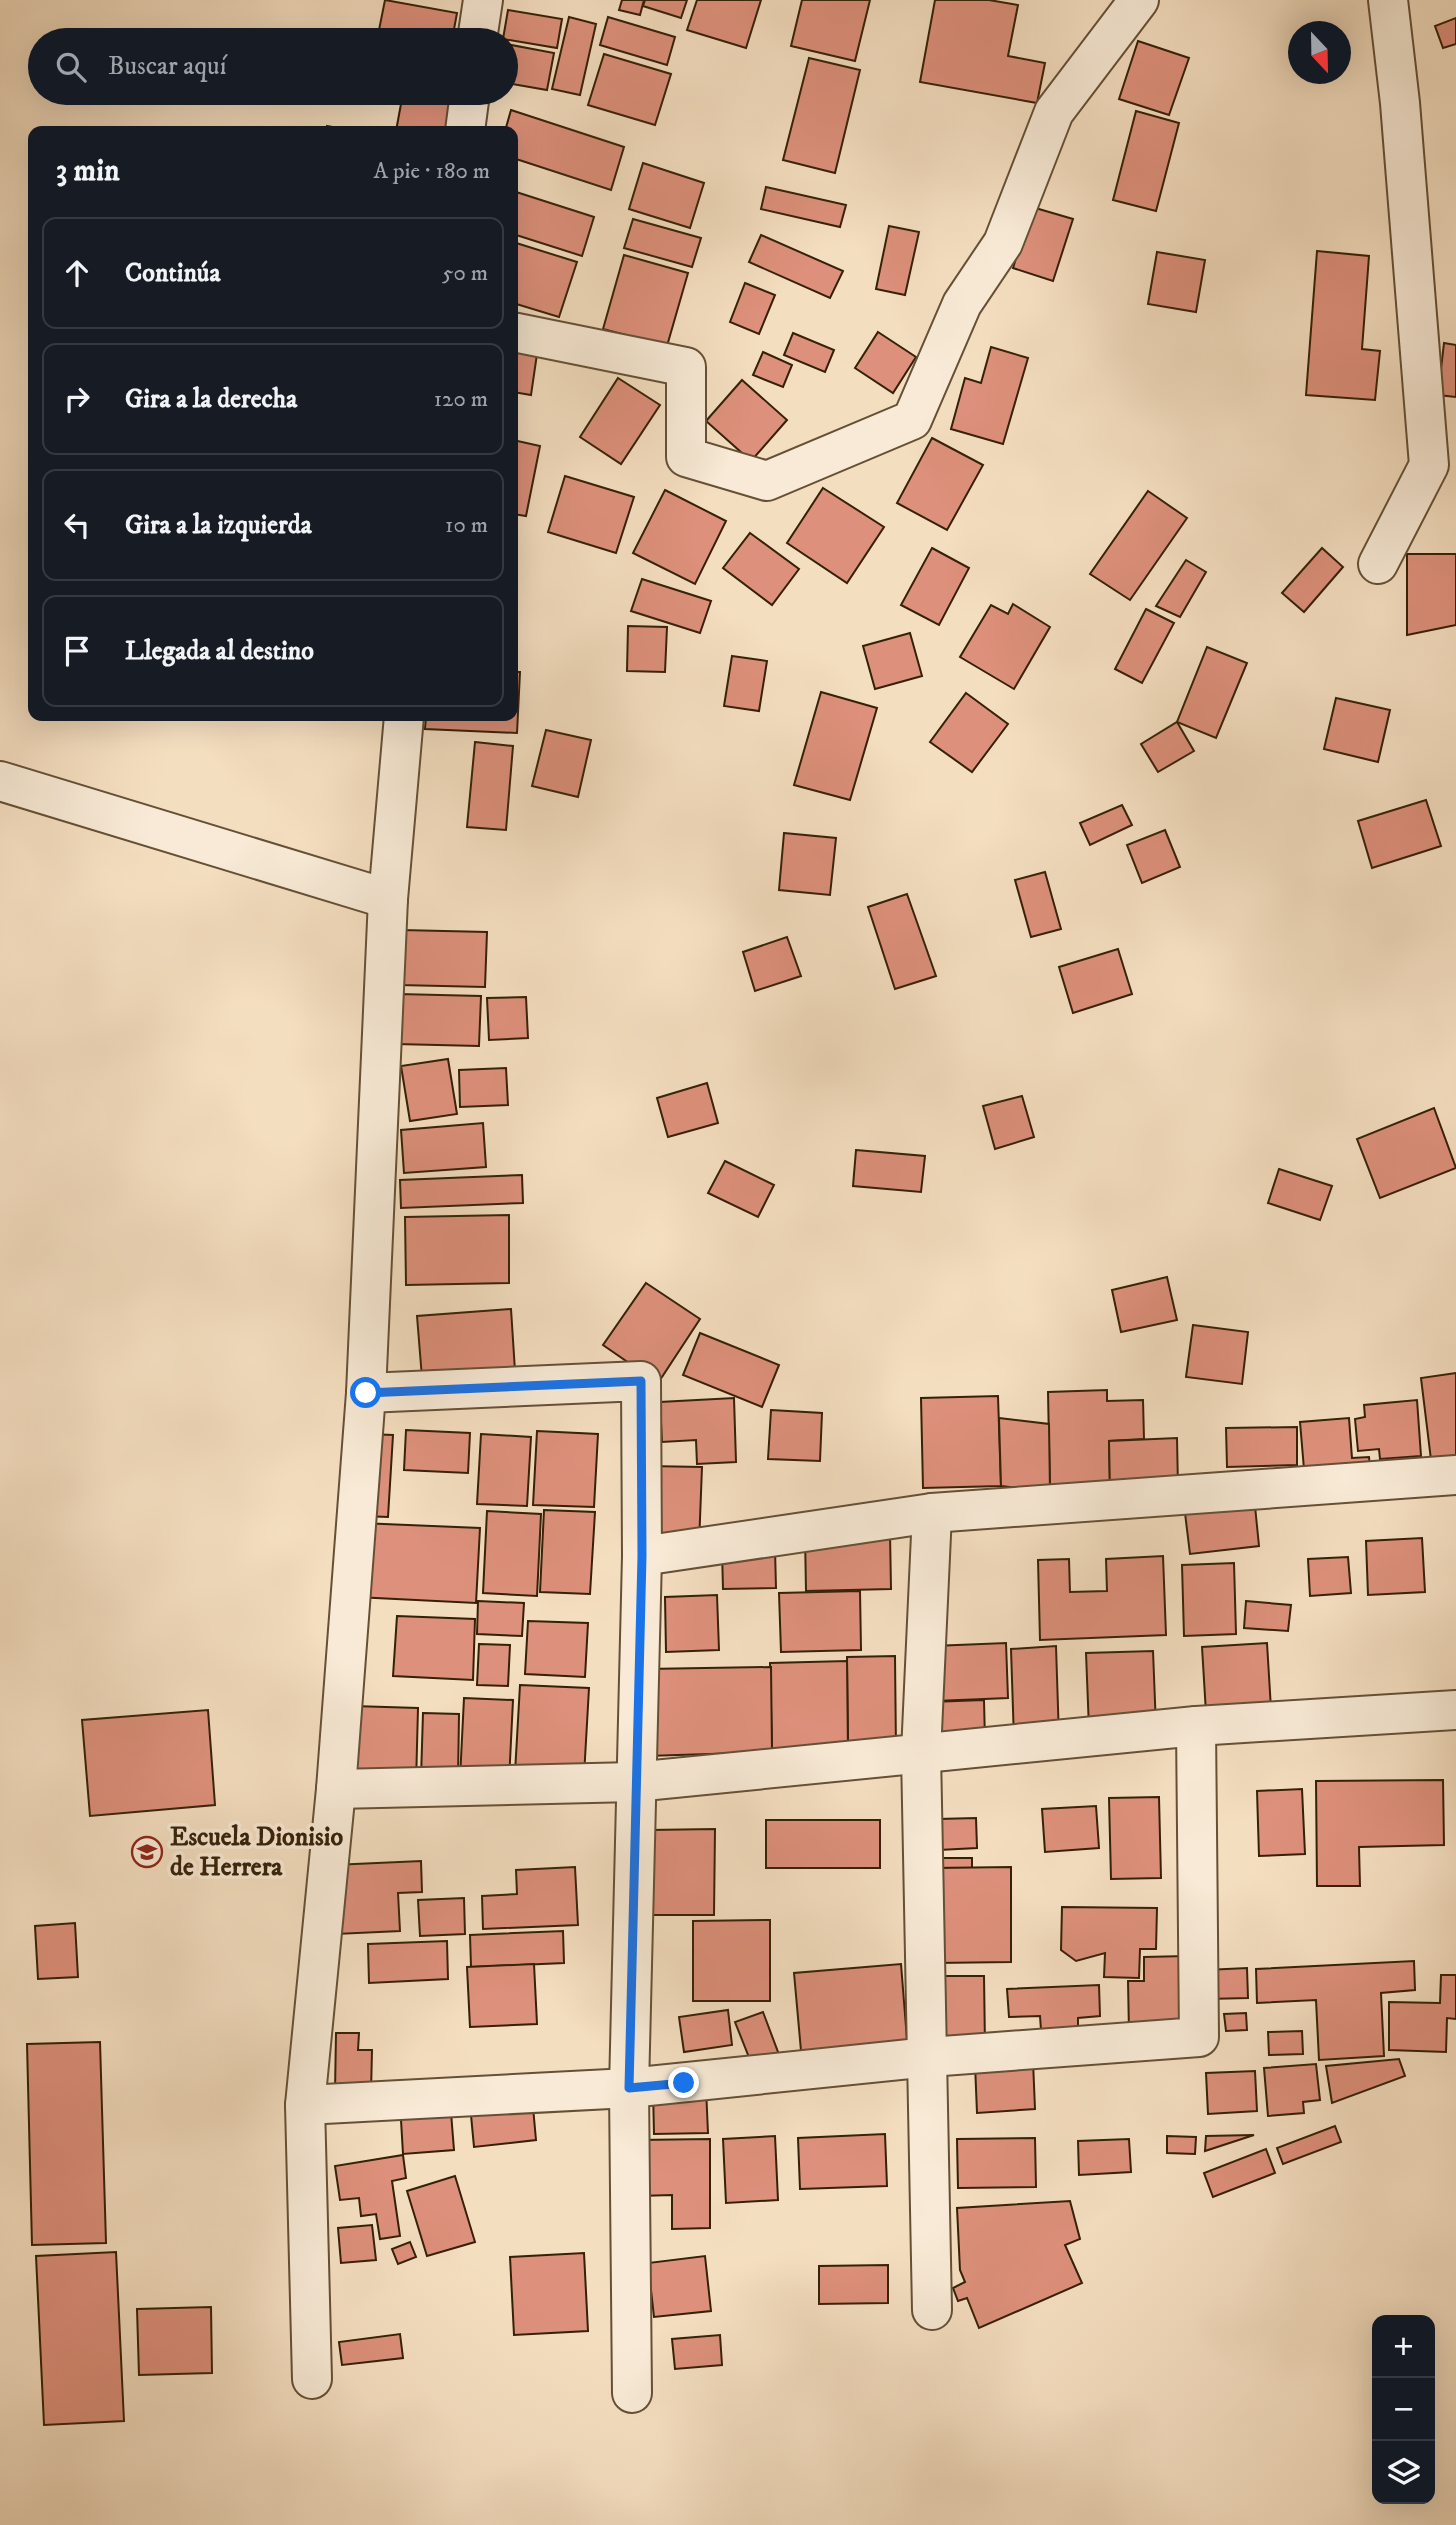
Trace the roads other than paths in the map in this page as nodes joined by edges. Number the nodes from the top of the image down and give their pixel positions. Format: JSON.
{"nodes":[{"id":1,"x":483,"y":0,"type":"edge"},
{"id":2,"x":1139,"y":0,"type":"edge"},
{"id":3,"x":1388,"y":0,"type":"edge"},
{"id":4,"x":479,"y":28,"type":"edge"},
{"id":5,"x":468,"y":105,"type":"edge"},
{"id":6,"x":466,"y":126,"type":"edge"},
{"id":7,"x":518,"y":333,"type":"edge"},
{"id":8,"x":1378,"y":564,"type":"dead end"},
{"id":9,"x":404,"y":721,"type":"edge"},
{"id":10,"x":0,"y":780,"type":"edge"},
{"id":11,"x":388,"y":900,"type":"junction"},
{"id":12,"x":366,"y":1393,"type":"junction"},
{"id":13,"x":1456,"y":1475,"type":"edge"},
{"id":14,"x":932,"y":1513,"type":"junction"},
{"id":15,"x":642,"y":1556,"type":"junction"},
{"id":16,"x":1456,"y":1710,"type":"edge"},
{"id":17,"x":1196,"y":1726,"type":"junction"},
{"id":18,"x":922,"y":1753,"type":"junction"},
{"id":19,"x":634,"y":1782,"type":"junction"},
{"id":20,"x":336,"y":1789,"type":"junction"},
{"id":21,"x":929,"y":2057,"type":"junction"},
{"id":22,"x":629,"y":2088,"type":"junction"},
{"id":23,"x":305,"y":2105,"type":"junction"},
{"id":24,"x":932,"y":2310,"type":"dead end"},
{"id":25,"x":312,"y":2379,"type":"dead end"},
{"id":26,"x":632,"y":2393,"type":"dead end"}],
"edges":[{"from":1,"to":4,"type":"street"},
{"from":2,"to":7,"type":"street"},
{"from":3,"to":8,"type":"street"},
{"from":5,"to":6,"type":"street"},
{"from":9,"to":11,"type":"street"},
{"from":10,"to":11,"type":"street"},
{"from":11,"to":12,"type":"street"},
{"from":12,"to":15,"type":"street"},
{"from":12,"to":20,"type":"street"},
{"from":13,"to":14,"type":"street"},
{"from":14,"to":15,"type":"street"},
{"from":14,"to":18,"type":"street"},
{"from":15,"to":19,"type":"street"},
{"from":16,"to":17,"type":"street"},
{"from":17,"to":18,"type":"street"},
{"from":17,"to":21,"type":"street"},
{"from":18,"to":19,"type":"street"},
{"from":18,"to":21,"type":"street"},
{"from":19,"to":20,"type":"street"},
{"from":19,"to":22,"type":"street"},
{"from":20,"to":23,"type":"street"},
{"from":21,"to":22,"type":"street"},
{"from":21,"to":24,"type":"street"},
{"from":22,"to":23,"type":"street"},
{"from":22,"to":26,"type":"street"},
{"from":23,"to":25,"type":"street"}]}
